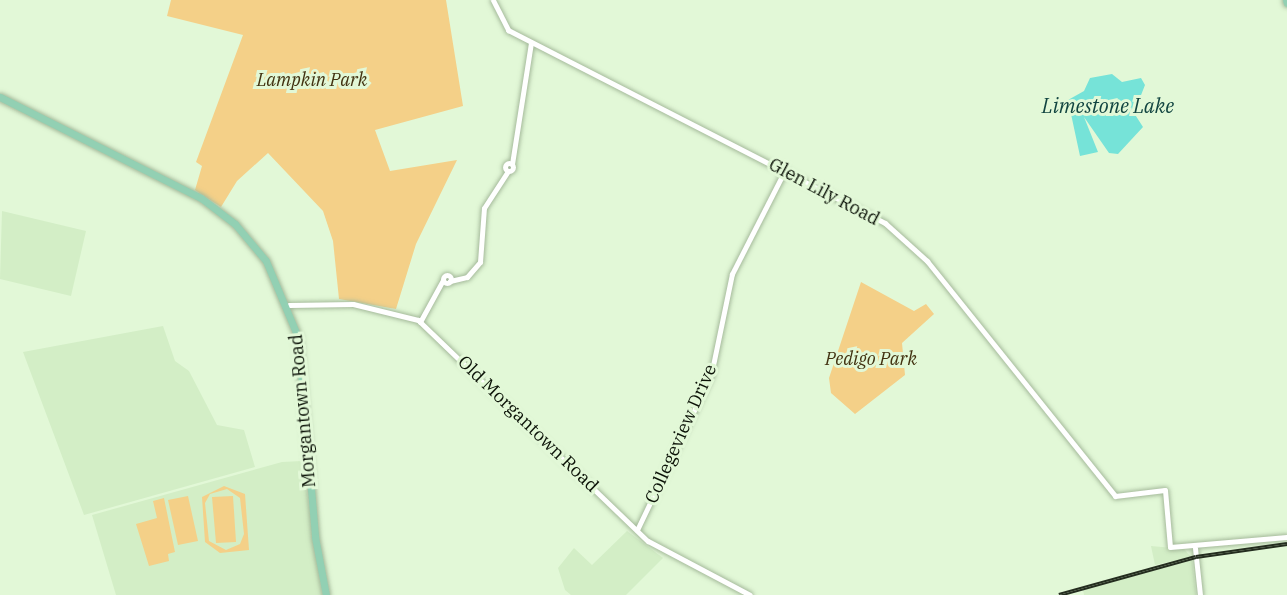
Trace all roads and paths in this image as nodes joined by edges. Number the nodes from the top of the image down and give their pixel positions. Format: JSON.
{"nodes":[{"id":1,"x":494,"y":0,"type":"edge"},
{"id":2,"x":531,"y":42,"type":"junction"},
{"id":3,"x":0,"y":97,"type":"edge"},
{"id":4,"x":785,"y":170,"type":"junction"},
{"id":5,"x":289,"y":305,"type":"junction"},
{"id":6,"x":420,"y":322,"type":"junction"},
{"id":7,"x":637,"y":530,"type":"junction"},
{"id":8,"x":1287,"y":537,"type":"edge"},
{"id":9,"x":1195,"y":548,"type":"junction"},
{"id":10,"x":326,"y":595,"type":"edge"},
{"id":11,"x":750,"y":595,"type":"edge"},
{"id":12,"x":1200,"y":595,"type":"edge"}],
"edges":[{"from":1,"to":2,"type":"street","name":"Glen Lily Road"},
{"from":2,"to":4,"type":"street","name":"Glen Lily Road"},
{"from":2,"to":6,"type":"street"},
{"from":3,"to":5,"type":"main road","name":"Morgantown Road"},
{"from":4,"to":7,"type":"street","name":"Collegeview Drive"},
{"from":4,"to":9,"type":"street","name":"Glen Lily Road"},
{"from":5,"to":6,"type":"street","name":"Old Morgantown Road"},
{"from":5,"to":10,"type":"main road","name":"Morgantown Road"},
{"from":6,"to":7,"type":"street","name":"Old Morgantown Road"},
{"from":7,"to":11,"type":"street","name":"Old Morgantown Road"},
{"from":8,"to":9,"type":"street"},
{"from":9,"to":12,"type":"street"}]}
